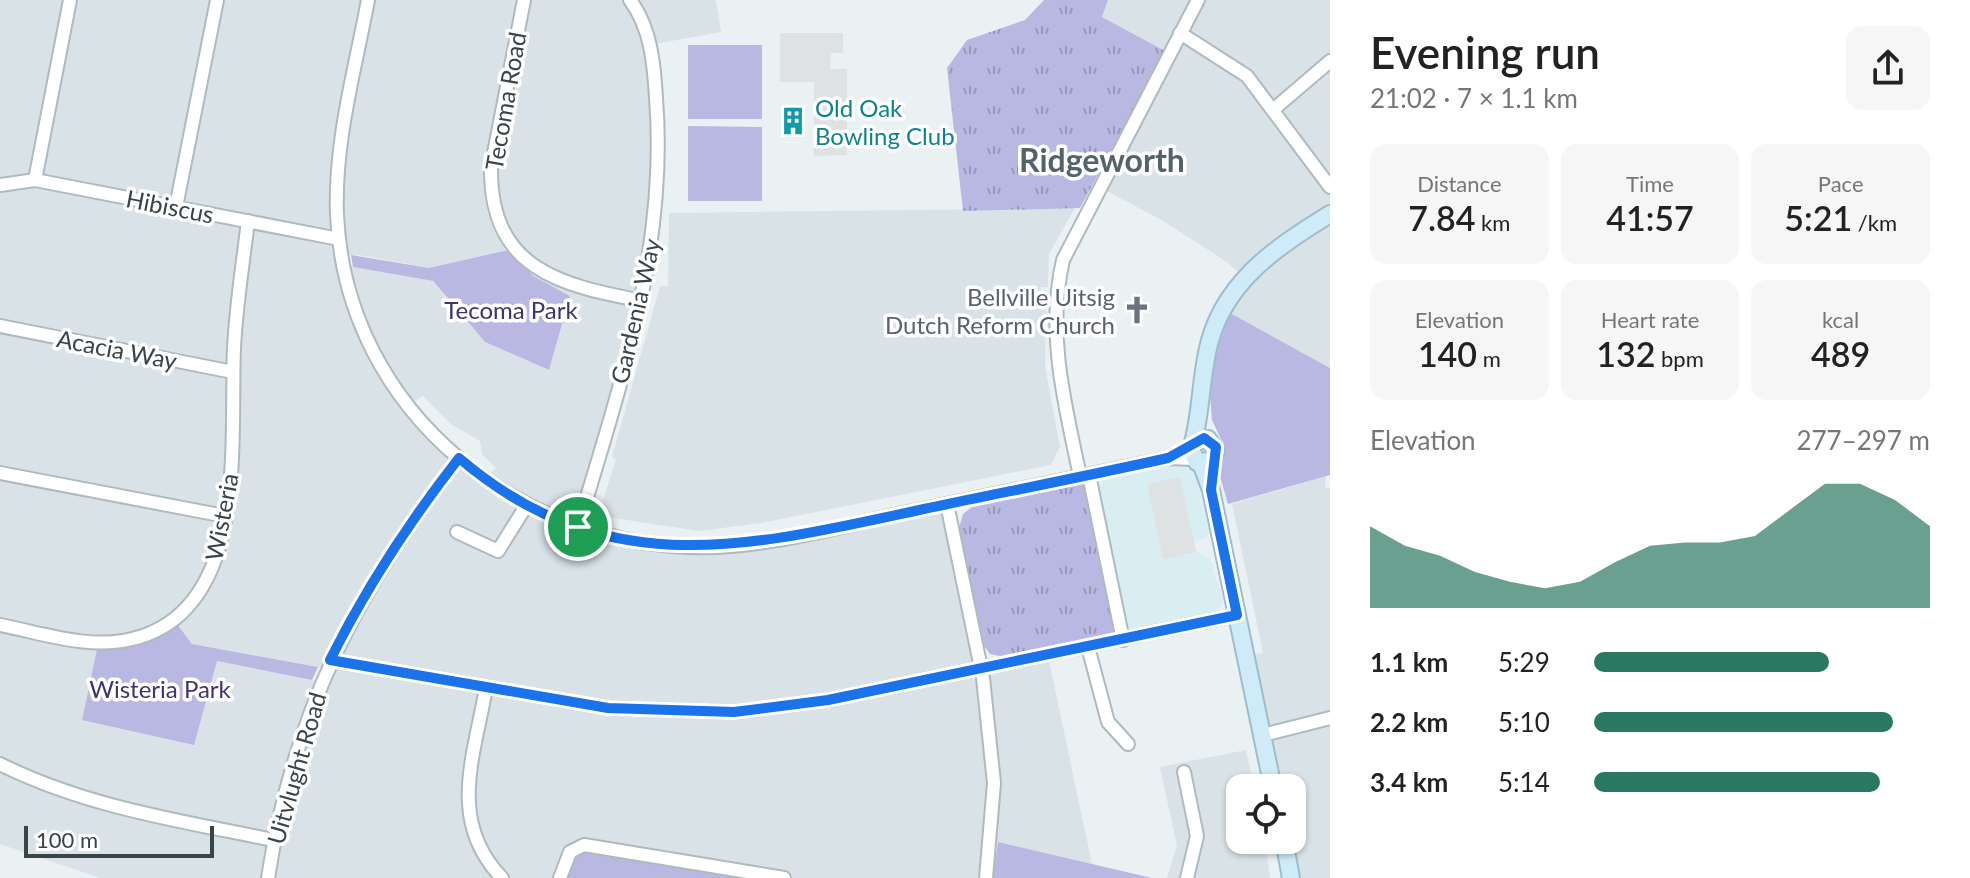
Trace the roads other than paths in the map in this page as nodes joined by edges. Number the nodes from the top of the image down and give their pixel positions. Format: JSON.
{"nodes":[{"id":1,"x":70,"y":0,"type":"edge"},
{"id":2,"x":217,"y":0,"type":"edge"},
{"id":3,"x":368,"y":0,"type":"edge"},
{"id":4,"x":524,"y":0,"type":"edge"},
{"id":5,"x":630,"y":0,"type":"edge"},
{"id":6,"x":1198,"y":0,"type":"edge"},
{"id":7,"x":1180,"y":33,"type":"junction"},
{"id":8,"x":1330,"y":61,"type":"edge"},
{"id":9,"x":1274,"y":109,"type":"junction"},
{"id":10,"x":35,"y":180,"type":"junction"},
{"id":11,"x":0,"y":185,"type":"edge"},
{"id":12,"x":1330,"y":187,"type":"edge"},
{"id":13,"x":176,"y":207,"type":"junction"},
{"id":14,"x":1330,"y":214,"type":"edge"},
{"id":15,"x":248,"y":221,"type":"junction"},
{"id":16,"x":339,"y":239,"type":"junction"},
{"id":17,"x":642,"y":301,"type":"junction"},
{"id":18,"x":0,"y":326,"type":"edge"},
{"id":19,"x":233,"y":372,"type":"junction"},
{"id":20,"x":1202,"y":451,"type":"junction"},
{"id":21,"x":459,"y":458,"type":"junction"},
{"id":22,"x":0,"y":473,"type":"edge"},
{"id":23,"x":1084,"y":476,"type":"junction"},
{"id":24,"x":947,"y":504,"type":"junction"},
{"id":25,"x":526,"y":506,"type":"junction"},
{"id":26,"x":225,"y":516,"type":"junction"},
{"id":27,"x":578,"y":527,"type":"junction"},
{"id":28,"x":457,"y":532,"type":"dead end"},
{"id":29,"x":1237,"y":615,"type":"junction"},
{"id":30,"x":0,"y":625,"type":"edge"},
{"id":31,"x":1123,"y":640,"type":"junction"},
{"id":32,"x":1088,"y":647,"type":"junction"},
{"id":33,"x":330,"y":660,"type":"junction"},
{"id":34,"x":980,"y":669,"type":"junction"},
{"id":35,"x":486,"y":688,"type":"junction"},
{"id":36,"x":1330,"y":718,"type":"edge"},
{"id":37,"x":1263,"y":735,"type":"junction"},
{"id":38,"x":1128,"y":744,"type":"dead end"},
{"id":39,"x":0,"y":764,"type":"edge"},
{"id":40,"x":1184,"y":772,"type":"dead end"},
{"id":41,"x":1270,"y":774,"type":"edge"},
{"id":42,"x":273,"y":840,"type":"junction"},
{"id":43,"x":1287,"y":854,"type":"edge"},
{"id":44,"x":268,"y":878,"type":"edge"},
{"id":45,"x":502,"y":878,"type":"edge"},
{"id":46,"x":560,"y":878,"type":"edge"},
{"id":47,"x":784,"y":878,"type":"edge"},
{"id":48,"x":986,"y":878,"type":"edge"},
{"id":49,"x":1187,"y":878,"type":"edge"},
{"id":50,"x":1291,"y":878,"type":"edge"}],
"edges":[{"from":1,"to":10,"type":"street"},
{"from":2,"to":13,"type":"street"},
{"from":3,"to":16,"type":"street"},
{"from":4,"to":17,"type":"street","name":"Tecoma Road"},
{"from":5,"to":17,"type":"street","name":"Gardenia Way"},
{"from":6,"to":7,"type":"street"},
{"from":7,"to":9,"type":"street"},
{"from":7,"to":23,"type":"street"},
{"from":8,"to":9,"type":"street"},
{"from":9,"to":12,"type":"street"},
{"from":10,"to":11,"type":"street","name":"Hibiscus"},
{"from":10,"to":13,"type":"street","name":"Hibiscus"},
{"from":13,"to":15,"type":"street","name":"Hibiscus"},
{"from":14,"to":20,"type":"street"},
{"from":15,"to":16,"type":"street","name":"Hibiscus"},
{"from":15,"to":19,"type":"street","name":"Wisteria"},
{"from":16,"to":21,"type":"street"},
{"from":17,"to":27,"type":"street","name":"Gardenia Way"},
{"from":18,"to":19,"type":"street","name":"Acacia Way"},
{"from":19,"to":26,"type":"street","name":"Wisteria"},
{"from":20,"to":23,"type":"street"},
{"from":20,"to":29,"type":"street"},
{"from":21,"to":25,"type":"street"},
{"from":21,"to":33,"type":"street","name":"Uitvlught Road"},
{"from":22,"to":26,"type":"street"},
{"from":23,"to":24,"type":"street"},
{"from":23,"to":31,"type":"street"},
{"from":24,"to":27,"type":"street"},
{"from":24,"to":34,"type":"street"},
{"from":25,"to":27,"type":"street"},
{"from":25,"to":28,"type":"street"},
{"from":26,"to":30,"type":"street","name":"Wisteria"},
{"from":29,"to":31,"type":"street"},
{"from":29,"to":37,"type":"street"},
{"from":31,"to":32,"type":"street"},
{"from":32,"to":34,"type":"street"},
{"from":32,"to":38,"type":"street"},
{"from":33,"to":35,"type":"street"},
{"from":33,"to":42,"type":"street","name":"Uitvlught Road"},
{"from":34,"to":35,"type":"street"},
{"from":34,"to":48,"type":"street"},
{"from":35,"to":45,"type":"street"},
{"from":36,"to":37,"type":"street"},
{"from":37,"to":41,"type":"street"},
{"from":39,"to":42,"type":"street"},
{"from":40,"to":49,"type":"street"},
{"from":42,"to":44,"type":"street","name":"Uitvlught Road"},
{"from":43,"to":50,"type":"street"},
{"from":46,"to":47,"type":"street"}]}
